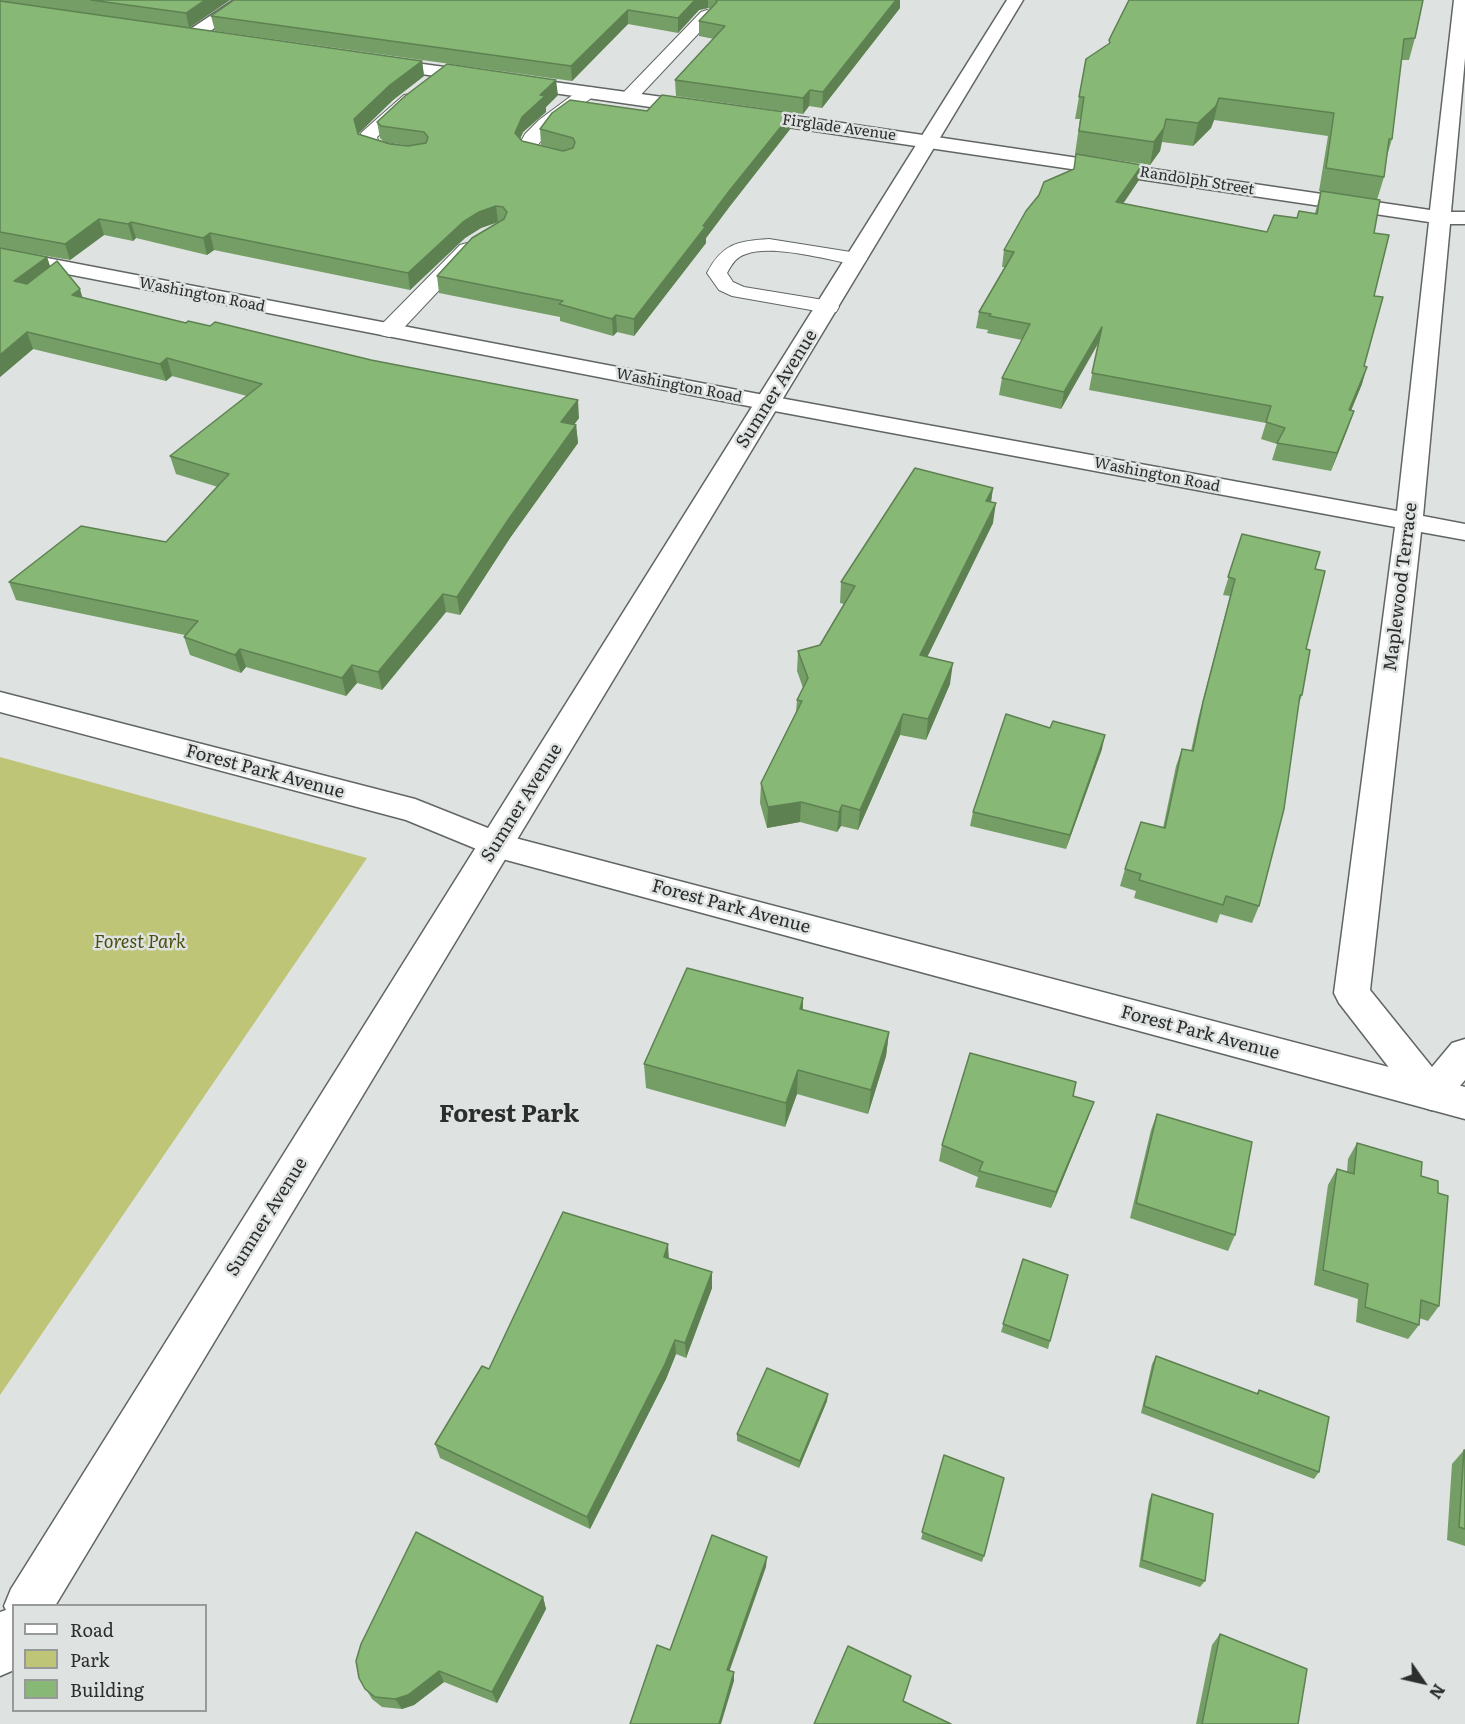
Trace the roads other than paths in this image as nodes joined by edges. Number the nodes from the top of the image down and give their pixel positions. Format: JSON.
{"nodes":[{"id":1,"x":245,"y":0,"type":"edge"},
{"id":2,"x":1015,"y":0,"type":"edge"},
{"id":3,"x":1462,"y":0,"type":"edge"},
{"id":4,"x":706,"y":15,"type":"edge"},
{"id":5,"x":215,"y":39,"type":"edge"},
{"id":6,"x":364,"y":61,"type":"edge"},
{"id":7,"x":444,"y":72,"type":"junction"},
{"id":8,"x":588,"y":92,"type":"junction"},
{"id":9,"x":628,"y":98,"type":"junction"},
{"id":10,"x":930,"y":140,"type":"junction"},
{"id":11,"x":419,"y":154,"type":"edge"},
{"id":12,"x":565,"y":159,"type":"edge"},
{"id":13,"x":1453,"y":218,"type":"edge"},
{"id":14,"x":483,"y":240,"type":"edge"},
{"id":15,"x":0,"y":255,"type":"edge"},
{"id":16,"x":857,"y":259,"type":"junction"},
{"id":17,"x":828,"y":307,"type":"junction"},
{"id":18,"x":389,"y":330,"type":"junction"},
{"id":19,"x":769,"y":403,"type":"junction"},
{"id":20,"x":1409,"y":523,"type":"junction"},
{"id":21,"x":1465,"y":532,"type":"edge"},
{"id":22,"x":0,"y":702,"type":"edge"},
{"id":23,"x":496,"y":845,"type":"junction"},
{"id":24,"x":1465,"y":1054,"type":"edge"},
{"id":25,"x":1448,"y":1099,"type":"edge"},
{"id":26,"x":29,"y":1604,"type":"edge"},
{"id":27,"x":12,"y":1633,"type":"edge"},
{"id":28,"x":0,"y":1652,"type":"edge"}],
"edges":[{"from":1,"to":5,"type":"street"},
{"from":2,"to":10,"type":"street","name":"Sumner Avenue"},
{"from":3,"to":13,"type":"street","name":"Maplewood Terrace"},
{"from":4,"to":9,"type":"lane"},
{"from":6,"to":7,"type":"street","name":"Firglade Avenue"},
{"from":7,"to":8,"type":"street","name":"Firglade Avenue"},
{"from":7,"to":11,"type":"lane"},
{"from":8,"to":9,"type":"street","name":"Firglade Avenue"},
{"from":8,"to":12,"type":"lane"},
{"from":9,"to":10,"type":"street","name":"Firglade Avenue"},
{"from":10,"to":13,"type":"street","name":"Randolph Street"},
{"from":10,"to":16,"type":"street","name":"Sumner Avenue"},
{"from":13,"to":20,"type":"street","name":"Maplewood Terrace"},
{"from":14,"to":18,"type":"lane"},
{"from":15,"to":18,"type":"street","name":"Washington Road"},
{"from":16,"to":17,"type":"street","name":"Sumner Avenue"},
{"from":16,"to":17,"type":"lane"},
{"from":17,"to":19,"type":"street","name":"Sumner Avenue"},
{"from":18,"to":19,"type":"street","name":"Washington Road"},
{"from":19,"to":20,"type":"street","name":"Washington Road"},
{"from":19,"to":23,"type":"street","name":"Sumner Avenue"},
{"from":20,"to":21,"type":"street","name":"Washington Road"},
{"from":20,"to":25,"type":"street","name":"Maplewood Terrace"},
{"from":22,"to":23,"type":"street","name":"Forest Park Avenue"},
{"from":23,"to":25,"type":"street","name":"Forest Park Avenue"},
{"from":23,"to":26,"type":"street","name":"Sumner Avenue"},
{"from":24,"to":25,"type":"street"},
{"from":27,"to":28,"type":"street"}]}
